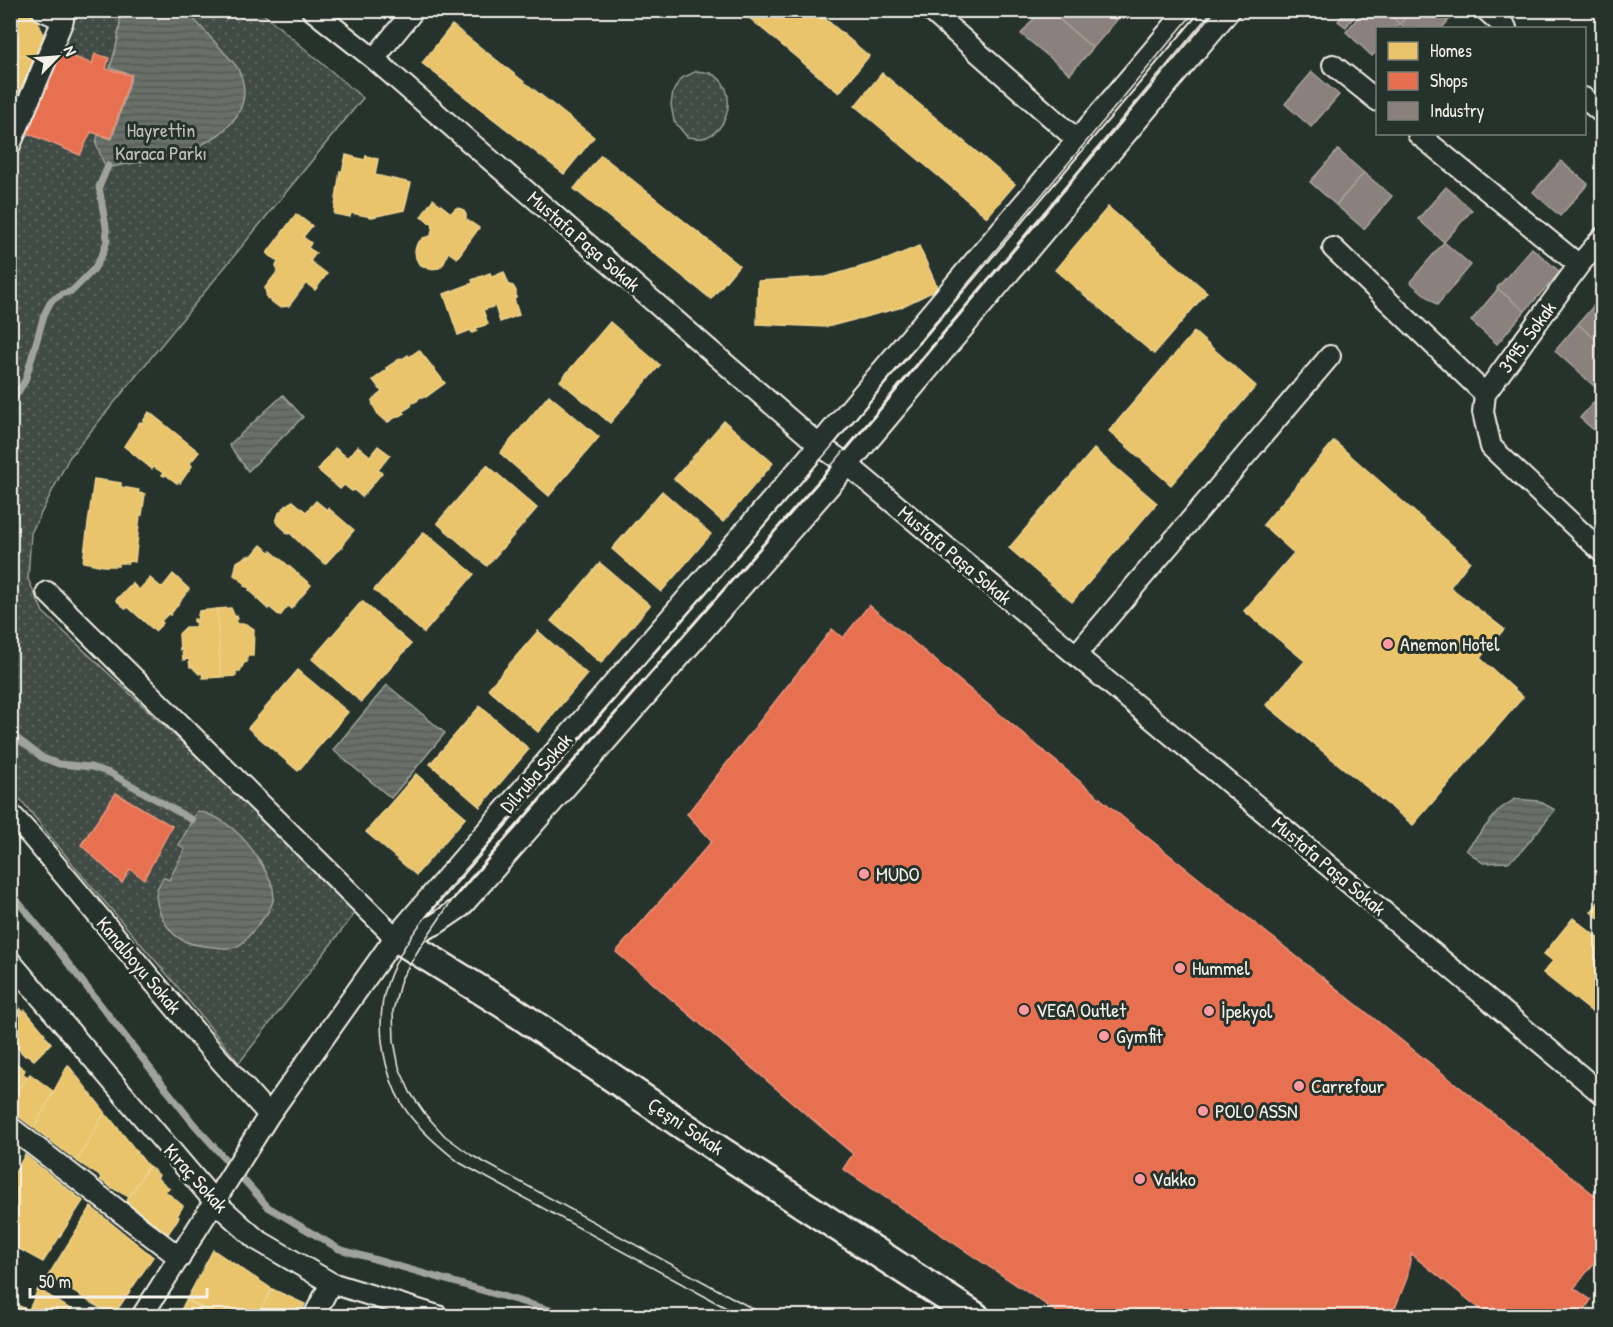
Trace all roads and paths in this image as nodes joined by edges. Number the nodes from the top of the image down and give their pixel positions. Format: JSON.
{"nodes":[{"id":1,"x":42,"y":10,"type":"edge"},
{"id":2,"x":312,"y":10,"type":"edge"},
{"id":3,"x":414,"y":10,"type":"edge"},
{"id":4,"x":930,"y":10,"type":"edge"},
{"id":5,"x":1187,"y":10,"type":"edge"},
{"id":6,"x":1230,"y":10,"type":"edge"},
{"id":7,"x":1486,"y":10,"type":"edge"},
{"id":8,"x":1505,"y":27,"type":"edge"},
{"id":9,"x":374,"y":59,"type":"junction"},
{"id":10,"x":1333,"y":65,"type":"dead end"},
{"id":11,"x":1376,"y":100,"type":"edge"},
{"id":12,"x":1586,"y":100,"type":"edge"},
{"id":13,"x":1602,"y":114,"type":"edge"},
{"id":14,"x":1419,"y":135,"type":"edge"},
{"id":15,"x":1077,"y":140,"type":"junction"},
{"id":16,"x":10,"y":146,"type":"edge"},
{"id":17,"x":1602,"y":238,"type":"edge"},
{"id":18,"x":1333,"y":248,"type":"dead end"},
{"id":19,"x":1580,"y":265,"type":"junction"},
{"id":20,"x":1330,"y":356,"type":"dead end"},
{"id":21,"x":1485,"y":394,"type":"junction"},
{"id":22,"x":819,"y":445,"type":"junction"},
{"id":23,"x":848,"y":465,"type":"junction"},
{"id":24,"x":1601,"y":547,"type":"edge"},
{"id":25,"x":47,"y":592,"type":"dead end"},
{"id":26,"x":1076,"y":655,"type":"junction"},
{"id":27,"x":10,"y":813,"type":"edge"},
{"id":28,"x":396,"y":937,"type":"junction"},
{"id":29,"x":10,"y":961,"type":"edge"},
{"id":30,"x":1602,"y":1094,"type":"edge"},
{"id":31,"x":269,"y":1115,"type":"junction"},
{"id":32,"x":10,"y":1127,"type":"edge"},
{"id":33,"x":214,"y":1201,"type":"junction"},
{"id":34,"x":180,"y":1258,"type":"junction"},
{"id":35,"x":331,"y":1283,"type":"junction"},
{"id":36,"x":142,"y":1317,"type":"edge"},
{"id":37,"x":314,"y":1317,"type":"edge"},
{"id":38,"x":438,"y":1317,"type":"edge"},
{"id":39,"x":975,"y":1317,"type":"edge"}],
"edges":[{"from":1,"to":16,"type":"street"},
{"from":2,"to":9,"type":"street","name":"Mustafa Paşa Sokak"},
{"from":3,"to":9,"type":"street"},
{"from":4,"to":15,"type":"street"},
{"from":5,"to":15,"type":"street","name":"Dilruba Sokak"},
{"from":6,"to":23,"type":"street"},
{"from":7,"to":8,"type":"street"},
{"from":9,"to":22,"type":"street","name":"Mustafa Paşa Sokak"},
{"from":10,"to":11,"type":"street"},
{"from":12,"to":13,"type":"street"},
{"from":14,"to":19,"type":"street"},
{"from":15,"to":22,"type":"street","name":"Dilruba Sokak"},
{"from":17,"to":19,"type":"street","name":"3195. Sokak"},
{"from":18,"to":21,"type":"street"},
{"from":19,"to":21,"type":"street","name":"3195. Sokak"},
{"from":20,"to":26,"type":"street"},
{"from":21,"to":24,"type":"street","name":"3195. Sokak"},
{"from":22,"to":23,"type":"street","name":"Mustafa Paşa Sokak"},
{"from":22,"to":28,"type":"street","name":"Dilruba Sokak"},
{"from":23,"to":26,"type":"street","name":"Mustafa Paşa Sokak"},
{"from":23,"to":28,"type":"street"},
{"from":25,"to":28,"type":"street"},
{"from":26,"to":30,"type":"street","name":"Mustafa Paşa Sokak"},
{"from":27,"to":31,"type":"street","name":"Kanalboyu Sokak"},
{"from":28,"to":31,"type":"street","name":"Dilruba Sokak"},
{"from":28,"to":39,"type":"street","name":"Çeşni Sokak"},
{"from":29,"to":33,"type":"street","name":"Kıraç Sokak"},
{"from":31,"to":33,"type":"street","name":"Dilruba Sokak"},
{"from":32,"to":34,"type":"street"},
{"from":33,"to":34,"type":"street","name":"Dilruba Sokak"},
{"from":33,"to":35,"type":"street","name":"Kıraç Sokak"},
{"from":34,"to":36,"type":"street","name":"Dilruba Sokak"},
{"from":35,"to":37,"type":"street"},
{"from":35,"to":38,"type":"street","name":"Kıraç Sokak"}]}
